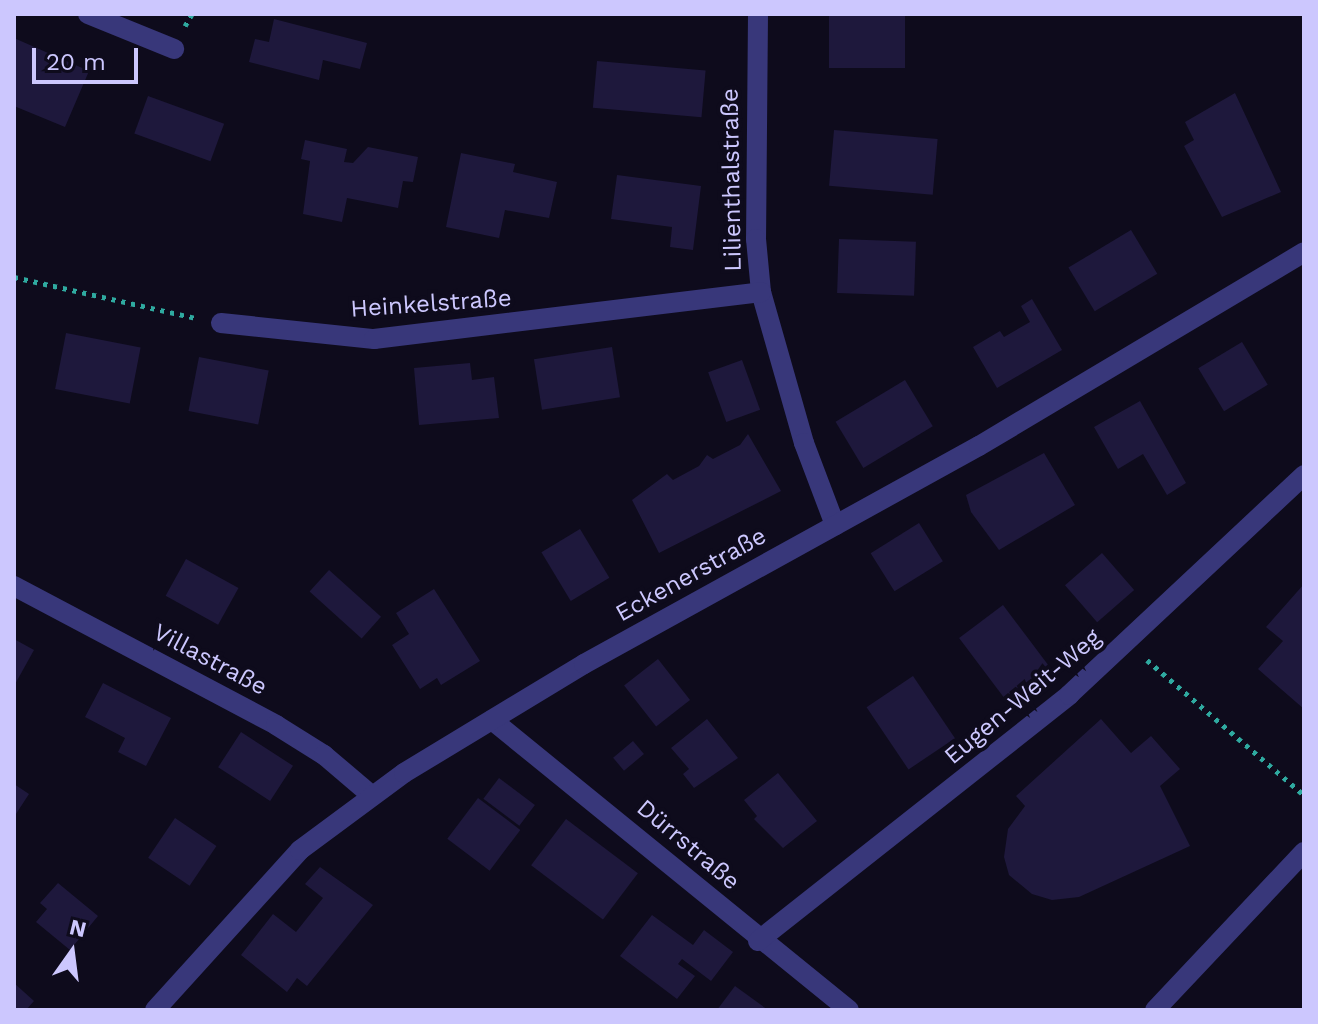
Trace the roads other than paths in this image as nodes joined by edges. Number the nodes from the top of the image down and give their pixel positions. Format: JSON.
{"nodes":[{"id":1,"x":88,"y":14,"type":"edge"},
{"id":2,"x":758,"y":14,"type":"edge"},
{"id":3,"x":174,"y":49,"type":"dead end"},
{"id":4,"x":1304,"y":252,"type":"edge"},
{"id":5,"x":761,"y":292,"type":"junction"},
{"id":6,"x":221,"y":323,"type":"road end"},
{"id":7,"x":1304,"y":475,"type":"edge"},
{"id":8,"x":835,"y":525,"type":"junction"},
{"id":9,"x":14,"y":586,"type":"edge"},
{"id":10,"x":492,"y":720,"type":"junction"},
{"id":11,"x":371,"y":795,"type":"junction"},
{"id":12,"x":1304,"y":852,"type":"edge"},
{"id":13,"x":758,"y":941,"type":"junction"},
{"id":14,"x":155,"y":1010,"type":"edge"},
{"id":15,"x":849,"y":1010,"type":"edge"},
{"id":16,"x":1155,"y":1010,"type":"edge"}],
"edges":[{"from":1,"to":3,"type":"street"},
{"from":2,"to":5,"type":"street","name":"Lilienthalstraße"},
{"from":4,"to":8,"type":"street","name":"Eckenerstraße"},
{"from":5,"to":6,"type":"street","name":"Heinkelstraße"},
{"from":5,"to":8,"type":"street","name":"Lilienthalstraße"},
{"from":7,"to":13,"type":"street","name":"Eugen-Weit-Weg"},
{"from":8,"to":10,"type":"street","name":"Eckenerstraße"},
{"from":9,"to":11,"type":"street","name":"Villastraße"},
{"from":10,"to":11,"type":"street","name":"Eckenerstraße"},
{"from":10,"to":13,"type":"street","name":"Dürrstraße"},
{"from":11,"to":14,"type":"street","name":"Eckenerstraße"},
{"from":12,"to":16,"type":"street"},
{"from":13,"to":15,"type":"street","name":"Dürrstraße"}]}
